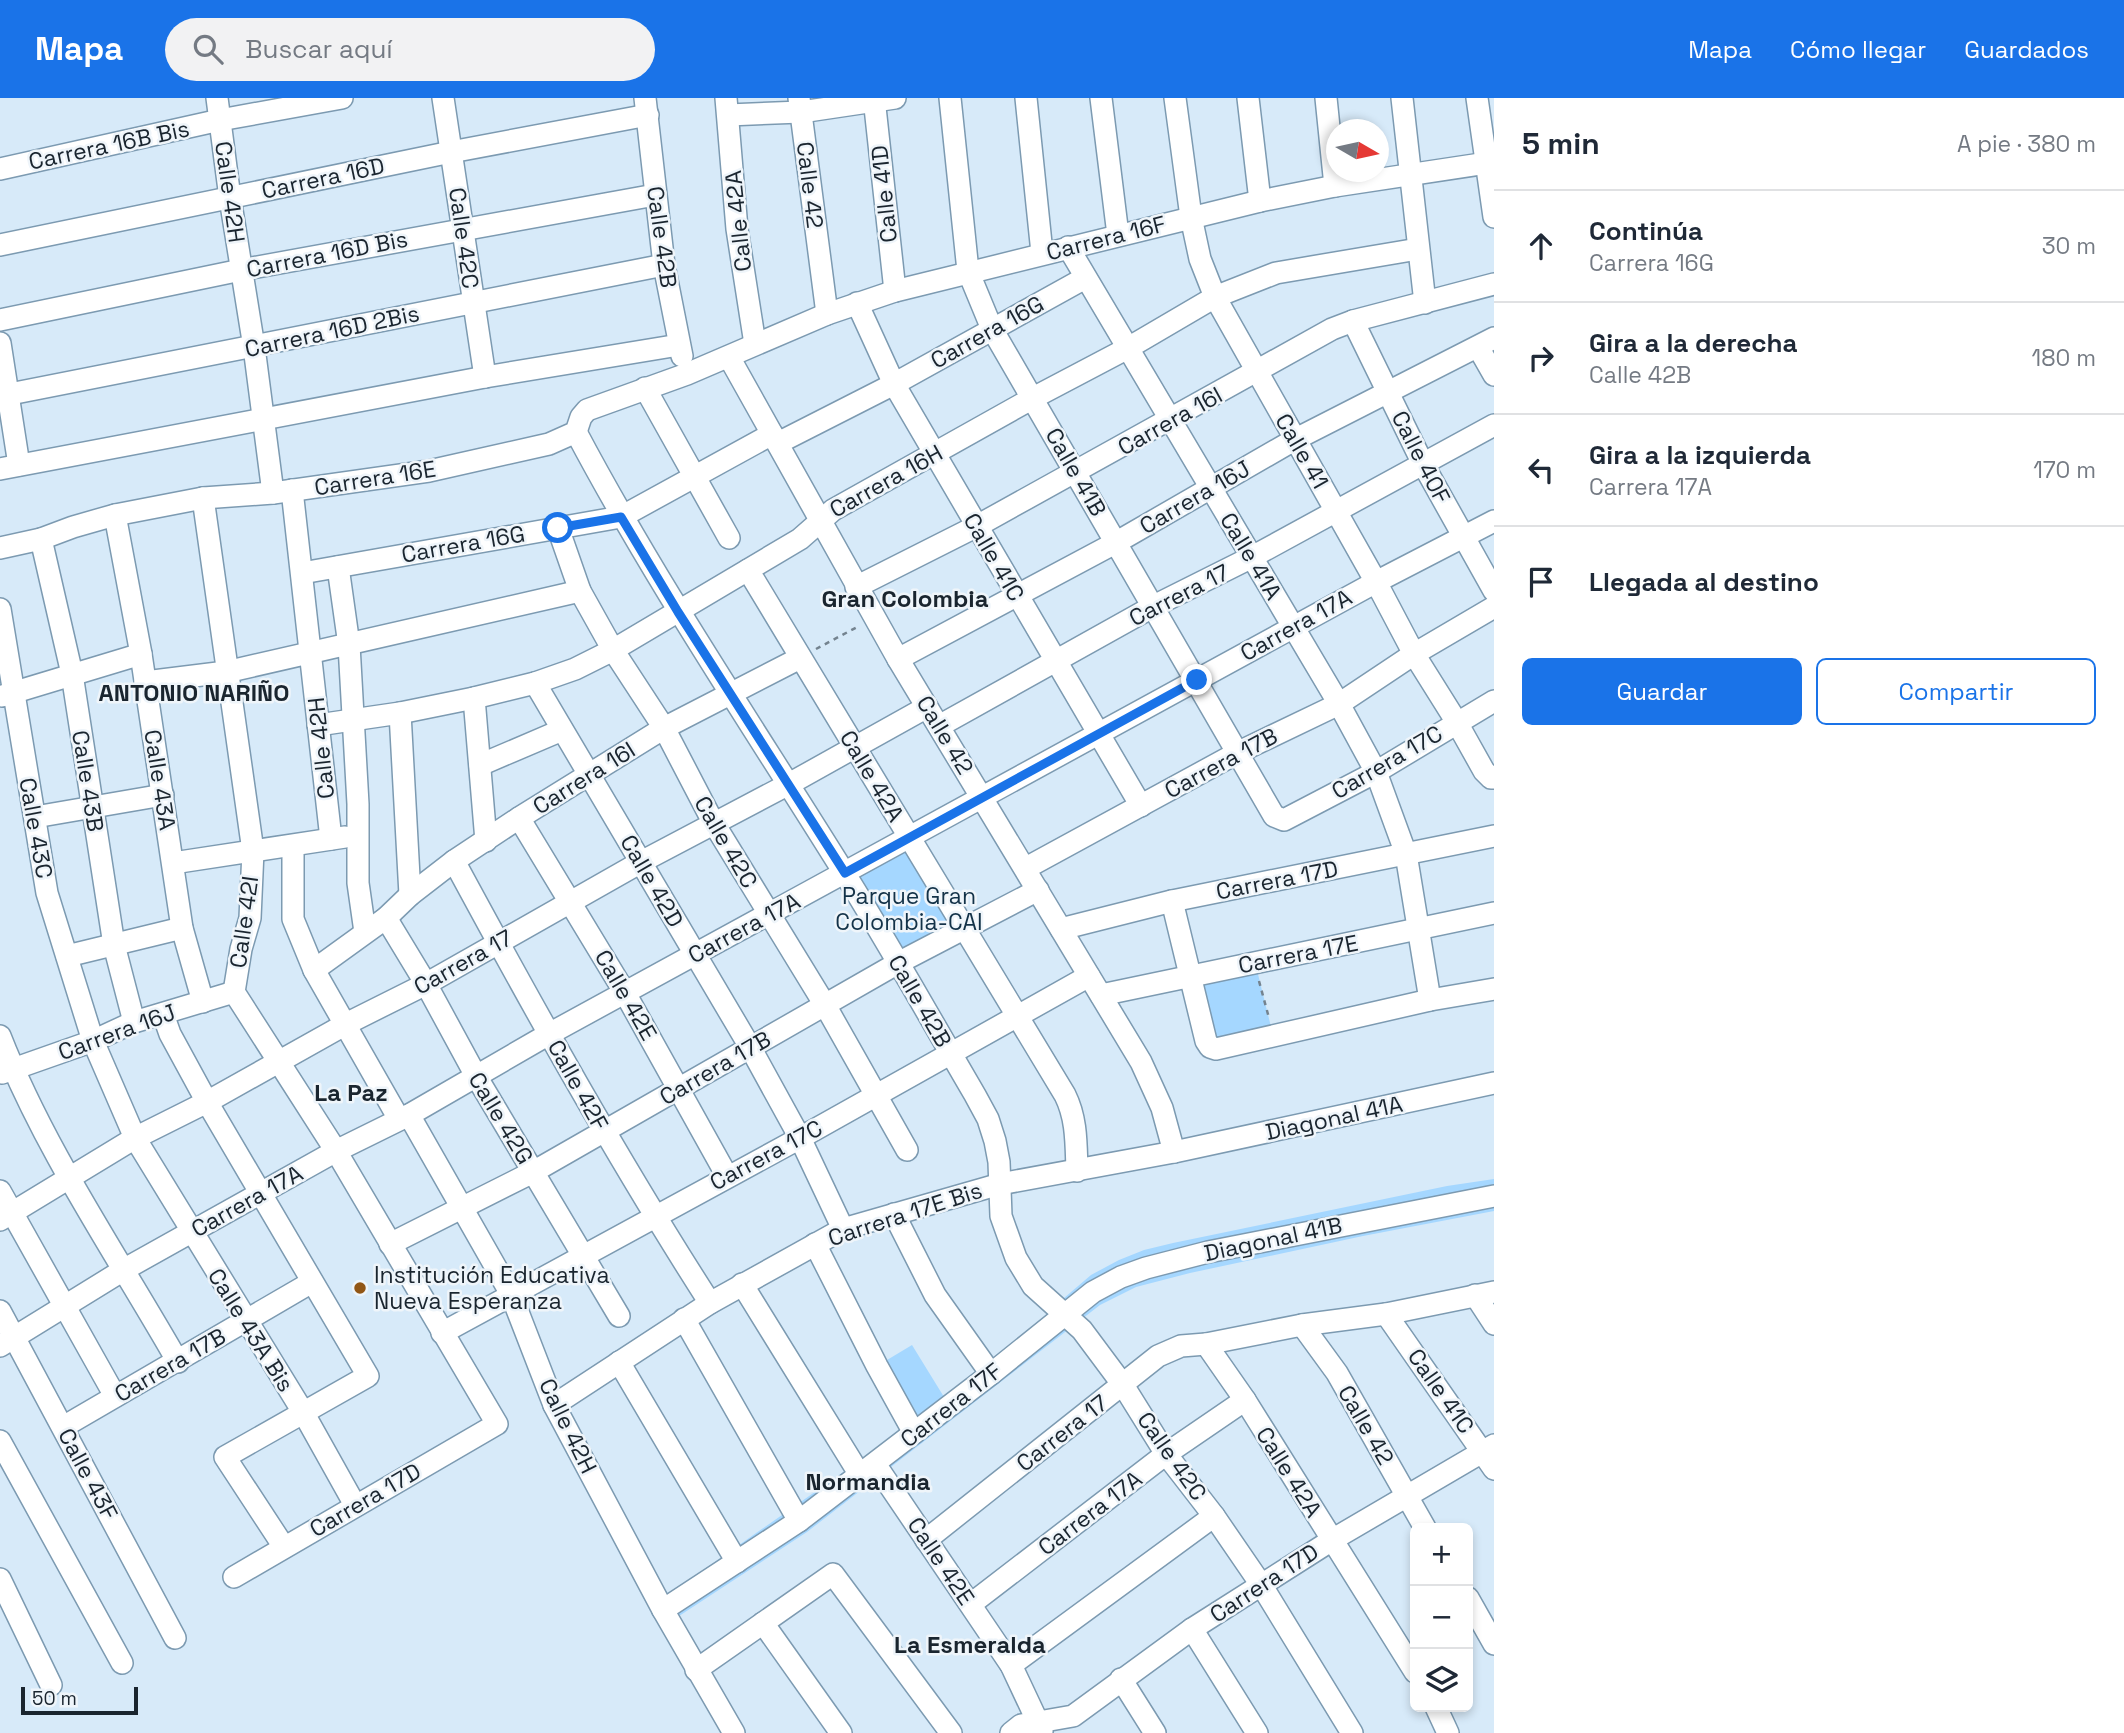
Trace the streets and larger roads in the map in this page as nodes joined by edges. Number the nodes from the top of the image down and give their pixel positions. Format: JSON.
{"nodes":[{"id":1,"x":218,"y":98,"type":"edge"},
{"id":2,"x":342,"y":98,"type":"edge"},
{"id":3,"x":443,"y":98,"type":"edge"},
{"id":4,"x":950,"y":98,"type":"edge"},
{"id":5,"x":1026,"y":98,"type":"edge"},
{"id":6,"x":1101,"y":98,"type":"edge"},
{"id":7,"x":1175,"y":98,"type":"edge"},
{"id":8,"x":1248,"y":98,"type":"edge"},
{"id":9,"x":1326,"y":98,"type":"edge"},
{"id":10,"x":1402,"y":98,"type":"edge"},
{"id":11,"x":1477,"y":98,"type":"edge"},
{"id":12,"x":881,"y":99,"type":"edge"},
{"id":13,"x":800,"y":105,"type":"edge"},
{"id":14,"x":646,"y":107,"type":"edge"},
{"id":15,"x":727,"y":107,"type":"edge"},
{"id":16,"x":220,"y":121,"type":"junction"},
{"id":17,"x":451,"y":152,"type":"junction"},
{"id":18,"x":1490,"y":162,"type":"edge"},
{"id":19,"x":0,"y":169,"type":"edge"},
{"id":20,"x":1411,"y":174,"type":"junction"},
{"id":21,"x":1335,"y":186,"type":"junction"},
{"id":22,"x":655,"y":195,"type":"junction"},
{"id":23,"x":230,"y":198,"type":"junction"},
{"id":24,"x":1260,"y":201,"type":"junction"},
{"id":25,"x":1191,"y":217,"type":"junction"},
{"id":26,"x":1494,"y":217,"type":"edge"},
{"id":27,"x":462,"y":229,"type":"junction"},
{"id":28,"x":1118,"y":235,"type":"junction"},
{"id":29,"x":0,"y":245,"type":"edge"},
{"id":30,"x":1068,"y":247,"type":"junction"},
{"id":31,"x":1418,"y":249,"type":"junction"},
{"id":32,"x":1042,"y":253,"type":"junction"},
{"id":33,"x":664,"y":265,"type":"junction"},
{"id":34,"x":241,"y":270,"type":"junction"},
{"id":35,"x":968,"y":271,"type":"junction"},
{"id":36,"x":1085,"y":278,"type":"junction"},
{"id":37,"x":1494,"y":285,"type":"edge"},
{"id":38,"x":895,"y":291,"type":"junction"},
{"id":39,"x":1215,"y":297,"type":"junction"},
{"id":40,"x":473,"y":302,"type":"junction"},
{"id":41,"x":858,"y":303,"type":"junction"},
{"id":42,"x":1425,"y":303,"type":"junction"},
{"id":43,"x":827,"y":314,"type":"junction"},
{"id":44,"x":0,"y":320,"type":"edge"},
{"id":45,"x":1353,"y":321,"type":"junction"},
{"id":46,"x":992,"y":329,"type":"junction"},
{"id":47,"x":0,"y":342,"type":"edge"},
{"id":48,"x":1486,"y":342,"type":"edge"},
{"id":49,"x":755,"y":344,"type":"junction"},
{"id":50,"x":679,"y":345,"type":"junction"},
{"id":51,"x":254,"y":347,"type":"junction"},
{"id":52,"x":1128,"y":348,"type":"junction"},
{"id":53,"x":729,"y":357,"type":"junction"},
{"id":54,"x":1258,"y":372,"type":"junction"},
{"id":55,"x":687,"y":374,"type":"junction"},
{"id":56,"x":1494,"y":375,"type":"edge"},
{"id":57,"x":485,"y":377,"type":"junction"},
{"id":58,"x":894,"y":384,"type":"junction"},
{"id":59,"x":645,"y":388,"type":"junction"},
{"id":60,"x":1388,"y":391,"type":"junction"},
{"id":61,"x":5,"y":395,"type":"edge"},
{"id":62,"x":1032,"y":398,"type":"junction"},
{"id":63,"x":262,"y":419,"type":"junction"},
{"id":64,"x":1171,"y":420,"type":"junction"},
{"id":65,"x":1494,"y":425,"type":"edge"},
{"id":66,"x":576,"y":432,"type":"junction"},
{"id":67,"x":775,"y":439,"type":"junction"},
{"id":68,"x":1294,"y":440,"type":"junction"},
{"id":69,"x":934,"y":455,"type":"junction"},
{"id":70,"x":1423,"y":464,"type":"junction"},
{"id":71,"x":10,"y":467,"type":"edge"},
{"id":72,"x":1076,"y":472,"type":"junction"},
{"id":73,"x":695,"y":478,"type":"junction"},
{"id":74,"x":1210,"y":486,"type":"junction"},
{"id":75,"x":282,"y":492,"type":"junction"},
{"id":76,"x":203,"y":498,"type":"junction"},
{"id":77,"x":1337,"y":512,"type":"junction"},
{"id":78,"x":115,"y":515,"type":"junction"},
{"id":79,"x":621,"y":517,"type":"junction"},
{"id":80,"x":819,"y":520,"type":"junction"},
{"id":81,"x":1494,"y":521,"type":"edge"},
{"id":82,"x":977,"y":526,"type":"junction"},
{"id":83,"x":558,"y":528,"type":"junction"},
{"id":84,"x":1464,"y":537,"type":"junction"},
{"id":85,"x":729,"y":538,"type":"dead end"},
{"id":86,"x":41,"y":539,"type":"junction"},
{"id":87,"x":1117,"y":542,"type":"junction"},
{"id":88,"x":0,"y":548,"type":"edge"},
{"id":89,"x":1252,"y":557,"type":"junction"},
{"id":90,"x":338,"y":567,"type":"junction"},
{"id":91,"x":748,"y":570,"type":"junction"},
{"id":92,"x":302,"y":573,"type":"junction"},
{"id":93,"x":1376,"y":582,"type":"junction"},
{"id":94,"x":856,"y":587,"type":"junction"},
{"id":95,"x":1494,"y":591,"type":"edge"},
{"id":96,"x":580,"y":592,"type":"junction"},
{"id":97,"x":1017,"y":596,"type":"junction"},
{"id":98,"x":1154,"y":606,"type":"junction"},
{"id":99,"x":1494,"y":607,"type":"edge"},
{"id":100,"x":0,"y":609,"type":"edge"},
{"id":101,"x":678,"y":612,"type":"junction"},
{"id":102,"x":1294,"y":627,"type":"junction"},
{"id":103,"x":349,"y":645,"type":"junction"},
{"id":104,"x":613,"y":650,"type":"junction"},
{"id":105,"x":141,"y":654,"type":"junction"},
{"id":106,"x":311,"y":654,"type":"junction"},
{"id":107,"x":1414,"y":654,"type":"junction"},
{"id":108,"x":800,"y":658,"type":"junction"},
{"id":109,"x":898,"y":659,"type":"junction"},
{"id":110,"x":1057,"y":662,"type":"junction"},
{"id":111,"x":226,"y":672,"type":"junction"},
{"id":112,"x":72,"y":674,"type":"junction"},
{"id":113,"x":1197,"y":680,"type":"junction"},
{"id":114,"x":145,"y":682,"type":"junction"},
{"id":115,"x":535,"y":683,"type":"junction"},
{"id":116,"x":730,"y":693,"type":"junction"},
{"id":117,"x":6,"y":694,"type":"edge"},
{"id":118,"x":474,"y":698,"type":"junction"},
{"id":119,"x":1494,"y":701,"type":"edge"},
{"id":120,"x":1339,"y":704,"type":"junction"},
{"id":121,"x":928,"y":707,"type":"junction"},
{"id":122,"x":400,"y":713,"type":"junction"},
{"id":123,"x":354,"y":720,"type":"junction"},
{"id":124,"x":1457,"y":721,"type":"junction"},
{"id":125,"x":318,"y":725,"type":"junction"},
{"id":126,"x":939,"y":726,"type":"junction"},
{"id":127,"x":664,"y":728,"type":"junction"},
{"id":128,"x":562,"y":730,"type":"junction"},
{"id":129,"x":1098,"y":735,"type":"junction"},
{"id":130,"x":855,"y":748,"type":"junction"},
{"id":131,"x":1239,"y":752,"type":"junction"},
{"id":132,"x":481,"y":765,"type":"junction"},
{"id":133,"x":1376,"y":772,"type":"junction"},
{"id":134,"x":589,"y":774,"type":"junction"},
{"id":135,"x":1494,"y":778,"type":"edge"},
{"id":136,"x":789,"y":784,"type":"junction"},
{"id":137,"x":163,"y":795,"type":"junction"},
{"id":138,"x":983,"y":798,"type":"junction"},
{"id":139,"x":1141,"y":806,"type":"junction"},
{"id":140,"x":91,"y":807,"type":"junction"},
{"id":141,"x":35,"y":817,"type":"junction"},
{"id":142,"x":519,"y":818,"type":"junction"},
{"id":143,"x":1279,"y":819,"type":"joint"},
{"id":144,"x":713,"y":822,"type":"junction"},
{"id":145,"x":358,"y":835,"type":"junction"},
{"id":146,"x":1494,"y":836,"type":"edge"},
{"id":147,"x":909,"y":838,"type":"junction"},
{"id":148,"x":331,"y":839,"type":"junction"},
{"id":149,"x":486,"y":841,"type":"junction"},
{"id":150,"x":293,"y":846,"type":"junction"},
{"id":151,"x":253,"y":851,"type":"junction"},
{"id":152,"x":1406,"y":854,"type":"junction"},
{"id":153,"x":454,"y":861,"type":"junction"},
{"id":154,"x":641,"y":862,"type":"junction"},
{"id":155,"x":173,"y":863,"type":"junction"},
{"id":156,"x":1026,"y":868,"type":"junction"},
{"id":157,"x":845,"y":873,"type":"junction"},
{"id":158,"x":1038,"y":890,"type":"junction"},
{"id":159,"x":410,"y":895,"type":"junction"},
{"id":160,"x":1172,"y":901,"type":"junction"},
{"id":161,"x":572,"y":902,"type":"junction"},
{"id":162,"x":1494,"y":913,"type":"edge"},
{"id":163,"x":769,"y":915,"type":"junction"},
{"id":164,"x":386,"y":918,"type":"junction"},
{"id":165,"x":182,"y":928,"type":"junction"},
{"id":166,"x":964,"y":928,"type":"junction"},
{"id":167,"x":1061,"y":929,"type":"junction"},
{"id":168,"x":1420,"y":929,"type":"junction"},
{"id":169,"x":365,"y":932,"type":"junction"},
{"id":170,"x":498,"y":943,"type":"junction"},
{"id":171,"x":114,"y":945,"type":"junction"},
{"id":172,"x":695,"y":955,"type":"junction"},
{"id":173,"x":67,"y":956,"type":"junction"},
{"id":174,"x":898,"y":963,"type":"junction"},
{"id":175,"x":314,"y":970,"type":"junction"},
{"id":176,"x":1089,"y":976,"type":"junction"},
{"id":177,"x":1189,"y":976,"type":"junction"},
{"id":178,"x":426,"y":984,"type":"junction"},
{"id":179,"x":1494,"y":989,"type":"edge"},
{"id":180,"x":234,"y":992,"type":"junction"},
{"id":181,"x":625,"y":993,"type":"junction"},
{"id":182,"x":1101,"y":995,"type":"junction"},
{"id":183,"x":1430,"y":1000,"type":"junction"},
{"id":184,"x":203,"y":1002,"type":"junction"},
{"id":185,"x":825,"y":1005,"type":"junction"},
{"id":186,"x":163,"y":1014,"type":"junction"},
{"id":187,"x":1017,"y":1015,"type":"junction"},
{"id":188,"x":134,"y":1022,"type":"junction"},
{"id":189,"x":346,"y":1024,"type":"junction"},
{"id":190,"x":549,"y":1034,"type":"junction"},
{"id":191,"x":0,"y":1036,"type":"edge"},
{"id":192,"x":93,"y":1041,"type":"junction"},
{"id":193,"x":750,"y":1047,"type":"junction"},
{"id":194,"x":950,"y":1052,"type":"junction"},
{"id":195,"x":280,"y":1062,"type":"junction"},
{"id":196,"x":6,"y":1071,"type":"edge"},
{"id":197,"x":476,"y":1076,"type":"junction"},
{"id":198,"x":1494,"y":1083,"type":"edge"},
{"id":199,"x":678,"y":1089,"type":"junction"},
{"id":200,"x":877,"y":1094,"type":"junction"},
{"id":201,"x":207,"y":1102,"type":"junction"},
{"id":202,"x":404,"y":1117,"type":"junction"},
{"id":203,"x":604,"y":1131,"type":"junction"},
{"id":204,"x":135,"y":1138,"type":"junction"},
{"id":205,"x":800,"y":1138,"type":"junction"},
{"id":206,"x":907,"y":1150,"type":"dead end"},
{"id":207,"x":336,"y":1151,"type":"junction"},
{"id":208,"x":1174,"y":1152,"type":"junction"},
{"id":209,"x":533,"y":1171,"type":"junction"},
{"id":210,"x":1077,"y":1171,"type":"junction"},
{"id":211,"x":727,"y":1176,"type":"junction"},
{"id":212,"x":70,"y":1178,"type":"junction"},
{"id":213,"x":1000,"y":1184,"type":"junction"},
{"id":214,"x":0,"y":1191,"type":"edge"},
{"id":215,"x":262,"y":1193,"type":"junction"},
{"id":216,"x":1494,"y":1196,"type":"edge"},
{"id":217,"x":463,"y":1207,"type":"junction"},
{"id":218,"x":894,"y":1214,"type":"junction"},
{"id":219,"x":6,"y":1216,"type":"edge"},
{"id":220,"x":654,"y":1217,"type":"junction"},
{"id":221,"x":843,"y":1229,"type":"junction"},
{"id":222,"x":191,"y":1233,"type":"junction"},
{"id":223,"x":390,"y":1244,"type":"junction"},
{"id":224,"x":814,"y":1244,"type":"junction"},
{"id":225,"x":584,"y":1256,"type":"junction"},
{"id":226,"x":125,"y":1269,"type":"junction"},
{"id":227,"x":313,"y":1282,"type":"junction"},
{"id":228,"x":742,"y":1284,"type":"junction"},
{"id":229,"x":510,"y":1294,"type":"junction"},
{"id":230,"x":1485,"y":1294,"type":"edge"},
{"id":231,"x":710,"y":1303,"type":"junction"},
{"id":232,"x":66,"y":1306,"type":"junction"},
{"id":233,"x":0,"y":1311,"type":"edge"},
{"id":234,"x":1386,"y":1314,"type":"junction"},
{"id":235,"x":1064,"y":1315,"type":"junction"},
{"id":236,"x":619,"y":1317,"type":"dead end"},
{"id":237,"x":684,"y":1319,"type":"junction"},
{"id":238,"x":246,"y":1322,"type":"junction"},
{"id":239,"x":1494,"y":1324,"type":"edge"},
{"id":240,"x":1302,"y":1325,"type":"junction"},
{"id":241,"x":442,"y":1333,"type":"junction"},
{"id":242,"x":7,"y":1341,"type":"edge"},
{"id":243,"x":1206,"y":1343,"type":"junction"},
{"id":244,"x":178,"y":1362,"type":"junction"},
{"id":245,"x":619,"y":1362,"type":"junction"},
{"id":246,"x":991,"y":1374,"type":"junction"},
{"id":247,"x":1123,"y":1385,"type":"junction"},
{"id":248,"x":115,"y":1396,"type":"junction"},
{"id":249,"x":1245,"y":1400,"type":"junction"},
{"id":250,"x":554,"y":1405,"type":"junction"},
{"id":251,"x":303,"y":1412,"type":"junction"},
{"id":252,"x":497,"y":1424,"type":"joint"},
{"id":253,"x":62,"y":1427,"type":"junction"},
{"id":254,"x":914,"y":1433,"type":"junction"},
{"id":255,"x":0,"y":1441,"type":"edge"},
{"id":256,"x":1166,"y":1454,"type":"junction"},
{"id":257,"x":1490,"y":1455,"type":"edge"},
{"id":258,"x":867,"y":1469,"type":"junction"},
{"id":259,"x":8,"y":1475,"type":"edge"},
{"id":260,"x":1406,"y":1497,"type":"junction"},
{"id":261,"x":355,"y":1505,"type":"junction"},
{"id":262,"x":1214,"y":1516,"type":"junction"},
{"id":263,"x":799,"y":1521,"type":"junction"},
{"id":264,"x":1422,"y":1523,"type":"edge"},
{"id":265,"x":1332,"y":1539,"type":"junction"},
{"id":266,"x":926,"y":1540,"type":"junction"},
{"id":267,"x":284,"y":1547,"type":"junction"},
{"id":268,"x":737,"y":1562,"type":"junction"},
{"id":269,"x":234,"y":1577,"type":"dead end"},
{"id":270,"x":0,"y":1579,"type":"edge"},
{"id":271,"x":1262,"y":1586,"type":"junction"},
{"id":272,"x":971,"y":1604,"type":"junction"},
{"id":273,"x":1473,"y":1607,"type":"edge"},
{"id":274,"x":663,"y":1610,"type":"junction"},
{"id":275,"x":763,"y":1623,"type":"junction"},
{"id":276,"x":1192,"y":1629,"type":"junction"},
{"id":277,"x":176,"y":1638,"type":"dead end"},
{"id":278,"x":1494,"y":1644,"type":"edge"},
{"id":279,"x":122,"y":1663,"type":"dead end"},
{"id":280,"x":1410,"y":1664,"type":"edge"},
{"id":281,"x":1011,"y":1665,"type":"junction"},
{"id":282,"x":696,"y":1670,"type":"junction"},
{"id":283,"x":1121,"y":1679,"type":"junction"},
{"id":284,"x":51,"y":1685,"type":"dead end"},
{"id":285,"x":1438,"y":1712,"type":"edge"},
{"id":286,"x":1040,"y":1727,"type":"edge"},
{"id":287,"x":728,"y":1729,"type":"edge"},
{"id":288,"x":841,"y":1733,"type":"edge"},
{"id":289,"x":951,"y":1733,"type":"edge"},
{"id":290,"x":1011,"y":1733,"type":"edge"},
{"id":291,"x":1155,"y":1733,"type":"edge"},
{"id":292,"x":1257,"y":1733,"type":"edge"},
{"id":293,"x":1352,"y":1733,"type":"edge"},
{"id":294,"x":1448,"y":1733,"type":"edge"}],
"edges":[{"from":1,"to":16,"type":"street","name":"Calle 42H"},
{"from":2,"to":16,"type":"street","name":"Carrera 16B Bis"},
{"from":3,"to":17,"type":"street","name":"Calle 42C"},
{"from":4,"to":35,"type":"street","name":"Calle 41B"},
{"from":5,"to":32,"type":"street"},
{"from":6,"to":28,"type":"street"},
{"from":7,"to":25,"type":"street","name":"Calle 41"},
{"from":8,"to":24,"type":"street"},
{"from":9,"to":21,"type":"street"},
{"from":10,"to":20,"type":"street"},
{"from":11,"to":18,"type":"street"},
{"from":12,"to":13,"type":"street"},
{"from":12,"to":38,"type":"street","name":"Calle 41D"},
{"from":13,"to":15,"type":"street"},
{"from":13,"to":43,"type":"street","name":"Calle 42"},
{"from":14,"to":17,"type":"street","name":"Carrera 16D"},
{"from":14,"to":22,"type":"street","name":"Calle 42B"},
{"from":15,"to":49,"type":"street","name":"Calle 42A"},
{"from":16,"to":19,"type":"street","name":"Carrera 16B Bis"},
{"from":16,"to":23,"type":"street","name":"Calle 42H"},
{"from":17,"to":23,"type":"street","name":"Carrera 16D"},
{"from":17,"to":27,"type":"street","name":"Calle 42C"},
{"from":18,"to":20,"type":"street","name":"Carrera 16F"},
{"from":18,"to":26,"type":"street"},
{"from":20,"to":21,"type":"street","name":"Carrera 16F"},
{"from":20,"to":31,"type":"street"},
{"from":21,"to":24,"type":"street","name":"Carrera 16F"},
{"from":22,"to":27,"type":"street","name":"Carrera 16D Bis"},
{"from":22,"to":33,"type":"street","name":"Calle 42B"},
{"from":23,"to":29,"type":"street","name":"Carrera 16D"},
{"from":23,"to":34,"type":"street","name":"Calle 42H"},
{"from":24,"to":25,"type":"street","name":"Carrera 16F"},
{"from":25,"to":28,"type":"street","name":"Carrera 16F"},
{"from":25,"to":39,"type":"street","name":"Calle 41"},
{"from":27,"to":34,"type":"street","name":"Carrera 16D Bis"},
{"from":27,"to":40,"type":"street","name":"Calle 42C"},
{"from":28,"to":30,"type":"street","name":"Carrera 16F"},
{"from":30,"to":32,"type":"street","name":"Carrera 16F"},
{"from":30,"to":36,"type":"street","name":"Calle 41A"},
{"from":31,"to":39,"type":"street","name":"Carrera 16H"},
{"from":31,"to":42,"type":"street"},
{"from":32,"to":35,"type":"street","name":"Carrera 16F"},
{"from":33,"to":40,"type":"street","name":"Carrera 16D 2Bis"},
{"from":33,"to":50,"type":"street","name":"Calle 42B"},
{"from":34,"to":44,"type":"street","name":"Carrera 16D Bis"},
{"from":34,"to":51,"type":"street","name":"Calle 42H"},
{"from":35,"to":38,"type":"street","name":"Carrera 16F"},
{"from":35,"to":46,"type":"street","name":"Calle 41B"},
{"from":36,"to":46,"type":"street","name":"Carrera 16G"},
{"from":36,"to":52,"type":"street","name":"Calle 41A"},
{"from":37,"to":42,"type":"street","name":"Carrera 16I"},
{"from":38,"to":41,"type":"street","name":"Carrera 16F"},
{"from":39,"to":52,"type":"street","name":"Carrera 16H"},
{"from":39,"to":54,"type":"street","name":"Calle 41"},
{"from":40,"to":51,"type":"street","name":"Carrera 16D 2Bis"},
{"from":40,"to":57,"type":"street","name":"Calle 42C"},
{"from":41,"to":43,"type":"street","name":"Carrera 16F"},
{"from":41,"to":58,"type":"street","name":"Calle 41C"},
{"from":42,"to":45,"type":"street","name":"Carrera 16I"},
{"from":43,"to":49,"type":"street","name":"Carrera 16F"},
{"from":45,"to":54,"type":"street","name":"Carrera 16I"},
{"from":45,"to":60,"type":"street","name":"Calle 40F"},
{"from":46,"to":58,"type":"street","name":"Carrera 16G"},
{"from":46,"to":62,"type":"street","name":"Calle 41B"},
{"from":47,"to":61,"type":"street"},
{"from":48,"to":56,"type":"street"},
{"from":48,"to":60,"type":"street","name":"Carrera 16J"},
{"from":49,"to":53,"type":"street","name":"Carrera 16F"},
{"from":50,"to":55,"type":"street","name":"Calle 42B"},
{"from":50,"to":57,"type":"street"},
{"from":51,"to":61,"type":"street","name":"Carrera 16D 2Bis"},
{"from":51,"to":63,"type":"street","name":"Calle 42H"},
{"from":52,"to":62,"type":"street","name":"Carrera 16H"},
{"from":52,"to":64,"type":"street","name":"Calle 41A"},
{"from":53,"to":55,"type":"street","name":"Carrera 16E"},
{"from":53,"to":67,"type":"street","name":"Calle 42"},
{"from":54,"to":64,"type":"street","name":"Carrera 16I"},
{"from":54,"to":68,"type":"street","name":"Calle 41"},
{"from":55,"to":59,"type":"street","name":"Carrera 16E"},
{"from":57,"to":63,"type":"street"},
{"from":58,"to":67,"type":"street","name":"Carrera 16G"},
{"from":58,"to":69,"type":"street","name":"Calle 41C"},
{"from":59,"to":66,"type":"street","name":"Carrera 16E"},
{"from":59,"to":73,"type":"street"},
{"from":60,"to":68,"type":"street","name":"Carrera 16J"},
{"from":60,"to":70,"type":"street","name":"Calle 40F"},
{"from":61,"to":71,"type":"street"},
{"from":62,"to":69,"type":"street","name":"Carrera 16H"},
{"from":62,"to":72,"type":"street","name":"Calle 41B"},
{"from":63,"to":71,"type":"street"},
{"from":63,"to":75,"type":"street","name":"Calle 42H"},
{"from":64,"to":72,"type":"street","name":"Carrera 16I"},
{"from":64,"to":74,"type":"street","name":"Calle 41A"},
{"from":65,"to":70,"type":"street","name":"Carrera 17"},
{"from":66,"to":75,"type":"street","name":"Carrera 16E"},
{"from":66,"to":79,"type":"street","name":"Calle 42B"},
{"from":67,"to":73,"type":"street","name":"Carrera 16G"},
{"from":67,"to":80,"type":"street","name":"Calle 42"},
{"from":68,"to":74,"type":"street","name":"Carrera 16J"},
{"from":68,"to":77,"type":"street","name":"Calle 41"},
{"from":69,"to":80,"type":"street","name":"Carrera 16H"},
{"from":69,"to":82,"type":"street","name":"Calle 41C"},
{"from":70,"to":77,"type":"street","name":"Carrera 17"},
{"from":70,"to":84,"type":"street","name":"Calle 40F"},
{"from":72,"to":82,"type":"street","name":"Carrera 16I"},
{"from":72,"to":87,"type":"street","name":"Calle 41B"},
{"from":73,"to":79,"type":"street","name":"Carrera 16G"},
{"from":73,"to":85,"type":"street"},
{"from":74,"to":87,"type":"street","name":"Carrera 16J"},
{"from":74,"to":89,"type":"street","name":"Calle 41A"},
{"from":75,"to":76,"type":"street","name":"Carrera 16E"},
{"from":75,"to":92,"type":"street","name":"Calle 42H"},
{"from":76,"to":78,"type":"street","name":"Carrera 16E"},
{"from":76,"to":111,"type":"street","name":"Calle 42I"},
{"from":77,"to":89,"type":"street","name":"Carrera 17"},
{"from":77,"to":93,"type":"street","name":"Calle 41"},
{"from":78,"to":86,"type":"street","name":"Carrera 16E"},
{"from":78,"to":105,"type":"street","name":"Calle 43A"},
{"from":79,"to":83,"type":"street","name":"Carrera 16G"},
{"from":79,"to":101,"type":"street","name":"Calle 42B"},
{"from":80,"to":91,"type":"street","name":"Carrera 16H"},
{"from":80,"to":94,"type":"street","name":"Calle 42"},
{"from":81,"to":84,"type":"street","name":"Carrera 17A"},
{"from":82,"to":94,"type":"street","name":"Carrera 16I"},
{"from":82,"to":97,"type":"street","name":"Calle 41C"},
{"from":83,"to":90,"type":"street","name":"Carrera 16G"},
{"from":83,"to":96,"type":"street","name":"Calle 42C"},
{"from":84,"to":93,"type":"street","name":"Carrera 17A"},
{"from":84,"to":95,"type":"street","name":"Calle 40F"},
{"from":86,"to":88,"type":"street","name":"Carrera 16E"},
{"from":86,"to":112,"type":"street","name":"Calle 43B"},
{"from":87,"to":97,"type":"street","name":"Carrera 16J"},
{"from":87,"to":98,"type":"street","name":"Calle 41B"},
{"from":89,"to":98,"type":"street","name":"Carrera 17"},
{"from":89,"to":102,"type":"street","name":"Calle 41A"},
{"from":90,"to":92,"type":"street","name":"Carrera 16G"},
{"from":90,"to":103,"type":"street"},
{"from":91,"to":101,"type":"street","name":"Carrera 16H"},
{"from":91,"to":108,"type":"street","name":"Calle 42A"},
{"from":92,"to":106,"type":"street","name":"Calle 42H"},
{"from":93,"to":102,"type":"street","name":"Carrera 17A"},
{"from":93,"to":107,"type":"street","name":"Calle 41"},
{"from":94,"to":109,"type":"street","name":"Calle 42"},
{"from":96,"to":103,"type":"street"},
{"from":96,"to":104,"type":"street","name":"Calle 42C"},
{"from":97,"to":109,"type":"street","name":"Carrera 16J"},
{"from":97,"to":110,"type":"street","name":"Calle 41C"},
{"from":98,"to":110,"type":"street","name":"Carrera 17"},
{"from":98,"to":113,"type":"street","name":"Calle 41B"},
{"from":99,"to":107,"type":"street","name":"Carrera 17B"},
{"from":100,"to":117,"type":"street","name":"Calle 43C"},
{"from":101,"to":104,"type":"street","name":"Carrera 16H"},
{"from":101,"to":116,"type":"street","name":"Calle 42B"},
{"from":102,"to":113,"type":"street","name":"Carrera 17A"},
{"from":102,"to":120,"type":"street","name":"Calle 41A"},
{"from":103,"to":106,"type":"street"},
{"from":103,"to":123,"type":"street"},
{"from":104,"to":115,"type":"street","name":"Carrera 16H"},
{"from":104,"to":127,"type":"street","name":"Calle 42C"},
{"from":105,"to":112,"type":"street"},
{"from":105,"to":114,"type":"street","name":"Calle 43A"},
{"from":106,"to":111,"type":"street"},
{"from":106,"to":125,"type":"street","name":"Calle 42H"},
{"from":107,"to":120,"type":"street","name":"Carrera 17B"},
{"from":107,"to":124,"type":"street","name":"Calle 41"},
{"from":108,"to":116,"type":"street","name":"Carrera 16I"},
{"from":108,"to":130,"type":"street","name":"Calle 42A"},
{"from":109,"to":121,"type":"street","name":"Calle 42"},
{"from":110,"to":126,"type":"street","name":"Carrera 17"},
{"from":110,"to":129,"type":"street","name":"Calle 41C"},
{"from":111,"to":114,"type":"street"},
{"from":111,"to":151,"type":"street","name":"Calle 42I"},
{"from":112,"to":117,"type":"street"},
{"from":112,"to":140,"type":"street","name":"Calle 43B"},
{"from":113,"to":129,"type":"street","name":"Carrera 17A"},
{"from":113,"to":131,"type":"street","name":"Calle 41B"},
{"from":114,"to":137,"type":"street","name":"Calle 43A"},
{"from":115,"to":118,"type":"street","name":"Carrera 16H"},
{"from":115,"to":128,"type":"street","name":"Calle 42D"},
{"from":116,"to":127,"type":"street","name":"Carrera 16I"},
{"from":116,"to":136,"type":"street","name":"Calle 42B"},
{"from":117,"to":141,"type":"street","name":"Calle 43C"},
{"from":118,"to":122,"type":"street","name":"Carrera 16H"},
{"from":118,"to":132,"type":"street"},
{"from":119,"to":124,"type":"street","name":"Carrera 17C"},
{"from":120,"to":131,"type":"street","name":"Carrera 17B"},
{"from":120,"to":133,"type":"street","name":"Calle 41A"},
{"from":121,"to":126,"type":"street","name":"Calle 42"},
{"from":121,"to":130,"type":"street","name":"Carrera 17"},
{"from":122,"to":123,"type":"street","name":"Carrera 16H"},
{"from":122,"to":159,"type":"street"},
{"from":123,"to":125,"type":"street","name":"Carrera 16H"},
{"from":123,"to":145,"type":"street"},
{"from":124,"to":133,"type":"street","name":"Carrera 17C"},
{"from":124,"to":135,"type":"street","name":"Calle 41"},
{"from":125,"to":148,"type":"street","name":"Calle 42H"},
{"from":126,"to":138,"type":"street","name":"Calle 42"},
{"from":127,"to":134,"type":"street","name":"Carrera 16I"},
{"from":127,"to":144,"type":"street","name":"Calle 42C"},
{"from":128,"to":132,"type":"street"},
{"from":128,"to":134,"type":"street","name":"Calle 42D"},
{"from":129,"to":138,"type":"street","name":"Carrera 17A"},
{"from":129,"to":139,"type":"street","name":"Calle 41C"},
{"from":130,"to":136,"type":"street","name":"Carrera 17"},
{"from":130,"to":147,"type":"street","name":"Calle 42A"},
{"from":131,"to":139,"type":"street","name":"Carrera 17B"},
{"from":131,"to":143,"type":"street","name":"Calle 41B"},
{"from":132,"to":149,"type":"street"},
{"from":133,"to":143,"type":"street","name":"Carrera 17C"},
{"from":133,"to":152,"type":"street","name":"Calle 41A"},
{"from":134,"to":142,"type":"street","name":"Carrera 16I"},
{"from":134,"to":154,"type":"street","name":"Calle 42D"},
{"from":136,"to":144,"type":"street","name":"Carrera 17"},
{"from":136,"to":157,"type":"street","name":"Calle 42B"},
{"from":137,"to":140,"type":"street"},
{"from":137,"to":155,"type":"street","name":"Calle 43A"},
{"from":138,"to":147,"type":"street","name":"Carrera 17A"},
{"from":138,"to":156,"type":"street","name":"Calle 42"},
{"from":139,"to":156,"type":"street","name":"Carrera 17B"},
{"from":140,"to":141,"type":"street"},
{"from":140,"to":171,"type":"street","name":"Calle 43B"},
{"from":141,"to":173,"type":"street","name":"Calle 43C"},
{"from":142,"to":149,"type":"street","name":"Carrera 16I"},
{"from":142,"to":161,"type":"street","name":"Calle 42E"},
{"from":144,"to":154,"type":"street","name":"Carrera 17"},
{"from":144,"to":163,"type":"street","name":"Calle 42C"},
{"from":145,"to":148,"type":"street"},
{"from":145,"to":169,"type":"street"},
{"from":146,"to":152,"type":"street","name":"Carrera 17D"},
{"from":147,"to":157,"type":"street","name":"Carrera 17A"},
{"from":147,"to":166,"type":"street","name":"Calle 42A"},
{"from":148,"to":150,"type":"street"},
{"from":149,"to":153,"type":"street","name":"Carrera 16I"},
{"from":150,"to":151,"type":"street"},
{"from":150,"to":175,"type":"street","name":"Calle 42H"},
{"from":151,"to":155,"type":"street"},
{"from":151,"to":180,"type":"street","name":"Calle 42I"},
{"from":152,"to":160,"type":"street","name":"Carrera 17D"},
{"from":152,"to":168,"type":"street","name":"Calle 41A"},
{"from":153,"to":159,"type":"street","name":"Carrera 16I"},
{"from":153,"to":170,"type":"street","name":"Calle 42F"},
{"from":154,"to":161,"type":"street","name":"Carrera 17"},
{"from":154,"to":172,"type":"street","name":"Calle 42D"},
{"from":155,"to":165,"type":"street","name":"Calle 43A"},
{"from":156,"to":158,"type":"street","name":"Calle 42"},
{"from":157,"to":163,"type":"street","name":"Carrera 17A"},
{"from":157,"to":174,"type":"street","name":"Calle 42B"},
{"from":158,"to":166,"type":"street","name":"Carrera 17B"},
{"from":158,"to":167,"type":"street","name":"Calle 42"},
{"from":159,"to":164,"type":"street","name":"Carrera 16I"},
{"from":160,"to":167,"type":"street","name":"Carrera 17D"},
{"from":160,"to":177,"type":"street"},
{"from":161,"to":170,"type":"street","name":"Carrera 17"},
{"from":161,"to":181,"type":"street","name":"Calle 42E"},
{"from":162,"to":168,"type":"street","name":"Carrera 17E"},
{"from":163,"to":172,"type":"street","name":"Carrera 17A"},
{"from":163,"to":185,"type":"street","name":"Calle 42C"},
{"from":164,"to":169,"type":"street","name":"Carrera 16I"},
{"from":164,"to":178,"type":"street","name":"Calle 42G"},
{"from":165,"to":171,"type":"street"},
{"from":165,"to":184,"type":"street","name":"Calle 43A"},
{"from":166,"to":174,"type":"street","name":"Carrera 17B"},
{"from":166,"to":187,"type":"street","name":"Calle 42A"},
{"from":167,"to":176,"type":"street","name":"Calle 42"},
{"from":168,"to":177,"type":"street","name":"Carrera 17E"},
{"from":168,"to":183,"type":"street","name":"Calle 41A"},
{"from":169,"to":175,"type":"street","name":"Carrera 16I"},
{"from":170,"to":178,"type":"street","name":"Carrera 17"},
{"from":170,"to":190,"type":"street","name":"Calle 42F"},
{"from":171,"to":173,"type":"street"},
{"from":171,"to":188,"type":"street","name":"Calle 43B"},
{"from":172,"to":181,"type":"street","name":"Carrera 17A"},
{"from":172,"to":193,"type":"street","name":"Calle 42D"},
{"from":173,"to":192,"type":"street","name":"Calle 43C"},
{"from":174,"to":185,"type":"street","name":"Carrera 17B"},
{"from":174,"to":194,"type":"street","name":"Calle 42B"},
{"from":175,"to":189,"type":"street","name":"Calle 42H"},
{"from":176,"to":182,"type":"street","name":"Calle 42"},
{"from":176,"to":187,"type":"street","name":"Carrera 17C"},
{"from":177,"to":182,"type":"street","name":"Carrera 17E"},
{"from":177,"to":183,"type":"street"},
{"from":178,"to":189,"type":"street","name":"Carrera 17"},
{"from":178,"to":197,"type":"street","name":"Calle 42G"},
{"from":179,"to":183,"type":"street"},
{"from":180,"to":184,"type":"street","name":"Carrera 16J"},
{"from":180,"to":195,"type":"street","name":"Calle 42I"},
{"from":181,"to":190,"type":"street","name":"Carrera 17A"},
{"from":181,"to":199,"type":"street","name":"Calle 42E"},
{"from":182,"to":208,"type":"street","name":"Calle 42"},
{"from":184,"to":186,"type":"street","name":"Carrera 16J"},
{"from":185,"to":193,"type":"street","name":"Carrera 17B"},
{"from":185,"to":200,"type":"street","name":"Calle 42C"},
{"from":186,"to":188,"type":"street","name":"Carrera 16J"},
{"from":186,"to":201,"type":"street"},
{"from":187,"to":194,"type":"street","name":"Carrera 17C"},
{"from":187,"to":210,"type":"street","name":"Calle 42A"},
{"from":188,"to":192,"type":"street","name":"Carrera 16J"},
{"from":189,"to":195,"type":"street","name":"Carrera 17"},
{"from":189,"to":202,"type":"street","name":"Calle 42H"},
{"from":190,"to":197,"type":"street","name":"Carrera 17A"},
{"from":190,"to":203,"type":"street","name":"Calle 42F"},
{"from":191,"to":196,"type":"street"},
{"from":192,"to":196,"type":"street","name":"Carrera 16J"},
{"from":192,"to":204,"type":"street","name":"Calle 43A Bis"},
{"from":193,"to":199,"type":"street","name":"Carrera 17B"},
{"from":193,"to":205,"type":"street","name":"Calle 42D"},
{"from":194,"to":200,"type":"street","name":"Carrera 17C"},
{"from":194,"to":213,"type":"street","name":"Calle 42B"},
{"from":195,"to":201,"type":"street","name":"Carrera 17"},
{"from":195,"to":207,"type":"street","name":"Calle 42I"},
{"from":196,"to":212,"type":"street"},
{"from":197,"to":202,"type":"street","name":"Carrera 17A"},
{"from":197,"to":209,"type":"street","name":"Calle 42G"},
{"from":198,"to":208,"type":"street","name":"Diagonal 41A"},
{"from":199,"to":203,"type":"street","name":"Carrera 17B"},
{"from":199,"to":211,"type":"street","name":"Calle 42E"},
{"from":200,"to":205,"type":"street","name":"Carrera 17C"},
{"from":200,"to":206,"type":"street","name":"Calle 42C"},
{"from":201,"to":204,"type":"street","name":"Carrera 17"},
{"from":201,"to":215,"type":"street"},
{"from":202,"to":207,"type":"street","name":"Carrera 17A"},
{"from":202,"to":217,"type":"street","name":"Calle 42H"},
{"from":203,"to":209,"type":"street","name":"Carrera 17B"},
{"from":203,"to":220,"type":"street","name":"Calle 42F"},
{"from":204,"to":212,"type":"street","name":"Carrera 17"},
{"from":204,"to":222,"type":"street","name":"Calle 43A Bis"},
{"from":205,"to":211,"type":"street","name":"Carrera 17C"},
{"from":205,"to":221,"type":"street","name":"Calle 42D"},
{"from":207,"to":215,"type":"street","name":"Carrera 17A"},
{"from":207,"to":223,"type":"street","name":"Calle 42I"},
{"from":208,"to":210,"type":"street","name":"Carrera 17E Bis"},
{"from":209,"to":217,"type":"street","name":"Carrera 17B"},
{"from":209,"to":225,"type":"street","name":"Calle 42G"},
{"from":210,"to":213,"type":"street","name":"Carrera 17E Bis"},
{"from":211,"to":220,"type":"street","name":"Carrera 17C"},
{"from":212,"to":219,"type":"street","name":"Carrera 17"},
{"from":212,"to":226,"type":"street"},
{"from":213,"to":218,"type":"street","name":"Carrera 17E Bis"},
{"from":213,"to":235,"type":"street","name":"Calle 42C"},
{"from":214,"to":219,"type":"street"},
{"from":215,"to":222,"type":"street","name":"Carrera 17A"},
{"from":215,"to":227,"type":"street"},
{"from":216,"to":235,"type":"street","name":"Diagonal 41B"},
{"from":217,"to":223,"type":"street","name":"Carrera 17B"},
{"from":217,"to":229,"type":"street","name":"Calle 42H"},
{"from":218,"to":221,"type":"street","name":"Carrera 17E Bis"},
{"from":218,"to":246,"type":"street"},
{"from":219,"to":232,"type":"street"},
{"from":220,"to":225,"type":"street","name":"Carrera 17C"},
{"from":220,"to":231,"type":"street","name":"Calle 42F"},
{"from":221,"to":224,"type":"street","name":"Carrera 17E Bis"},
{"from":222,"to":226,"type":"street","name":"Carrera 17A"},
{"from":222,"to":238,"type":"street","name":"Calle 43A Bis"},
{"from":223,"to":241,"type":"street","name":"Calle 42I"},
{"from":224,"to":228,"type":"street","name":"Carrera 17E Bis"},
{"from":224,"to":254,"type":"street"},
{"from":225,"to":229,"type":"street","name":"Carrera 17C"},
{"from":225,"to":236,"type":"street","name":"Calle 42G"},
{"from":226,"to":232,"type":"street","name":"Carrera 17A"},
{"from":226,"to":244,"type":"street"},
{"from":227,"to":238,"type":"street","name":"Carrera 17B"},
{"from":227,"to":251,"type":"street"},
{"from":228,"to":231,"type":"street","name":"Carrera 17E Bis"},
{"from":228,"to":258,"type":"street","name":"Calle 42E"},
{"from":229,"to":241,"type":"street","name":"Carrera 17C"},
{"from":229,"to":250,"type":"street","name":"Calle 42H"},
{"from":230,"to":234,"type":"street"},
{"from":230,"to":239,"type":"street"},
{"from":231,"to":237,"type":"street","name":"Carrera 17E Bis"},
{"from":232,"to":242,"type":"street","name":"Carrera 17A"},
{"from":232,"to":248,"type":"street"},
{"from":233,"to":242,"type":"street","name":"Calle 43F"},
{"from":234,"to":240,"type":"street"},
{"from":234,"to":257,"type":"street","name":"Calle 41C"},
{"from":235,"to":246,"type":"street","name":"Carrera 17F"},
{"from":235,"to":247,"type":"street","name":"Calle 42C"},
{"from":237,"to":245,"type":"street","name":"Carrera 17E Bis"},
{"from":237,"to":263,"type":"street"},
{"from":238,"to":244,"type":"street","name":"Carrera 17B"},
{"from":238,"to":251,"type":"street","name":"Calle 43A Bis"},
{"from":240,"to":243,"type":"street"},
{"from":240,"to":260,"type":"street","name":"Calle 42"},
{"from":241,"to":252,"type":"street","name":"Calle 42I"},
{"from":242,"to":253,"type":"street","name":"Calle 43F"},
{"from":243,"to":247,"type":"street","name":"Carrera 17"},
{"from":243,"to":249,"type":"street","name":"Calle 42A"},
{"from":244,"to":248,"type":"street","name":"Carrera 17B"},
{"from":245,"to":250,"type":"street","name":"Carrera 17E Bis"},
{"from":245,"to":268,"type":"street"},
{"from":246,"to":254,"type":"street","name":"Carrera 17F"},
{"from":247,"to":256,"type":"street","name":"Calle 42C"},
{"from":247,"to":266,"type":"street","name":"Carrera 17"},
{"from":248,"to":253,"type":"street","name":"Carrera 17B"},
{"from":249,"to":256,"type":"street","name":"Carrera 17A"},
{"from":249,"to":265,"type":"street","name":"Calle 42A"},
{"from":250,"to":274,"type":"street","name":"Calle 42H"},
{"from":251,"to":261,"type":"street","name":"Calle 43A Bis"},
{"from":251,"to":267,"type":"street"},
{"from":252,"to":261,"type":"street","name":"Carrera 17D"},
{"from":253,"to":277,"type":"street","name":"Calle 43F"},
{"from":254,"to":258,"type":"street","name":"Carrera 17F"},
{"from":255,"to":259,"type":"street"},
{"from":256,"to":262,"type":"street","name":"Calle 42C"},
{"from":256,"to":272,"type":"street","name":"Carrera 17A"},
{"from":257,"to":260,"type":"street","name":"Carrera 17D"},
{"from":258,"to":263,"type":"street","name":"Carrera 17F"},
{"from":258,"to":266,"type":"street","name":"Calle 42E"},
{"from":259,"to":279,"type":"street"},
{"from":260,"to":264,"type":"street","name":"Calle 42"},
{"from":260,"to":265,"type":"street","name":"Carrera 17D"},
{"from":261,"to":267,"type":"street","name":"Carrera 17D"},
{"from":262,"to":271,"type":"street","name":"Calle 42C"},
{"from":262,"to":281,"type":"street"},
{"from":263,"to":268,"type":"street","name":"Carrera 17F"},
{"from":265,"to":271,"type":"street","name":"Carrera 17D"},
{"from":265,"to":280,"type":"street","name":"Calle 42A"},
{"from":266,"to":272,"type":"street","name":"Calle 42E"},
{"from":267,"to":269,"type":"street","name":"Carrera 17D"},
{"from":268,"to":274,"type":"street","name":"Carrera 17F"},
{"from":270,"to":284,"type":"street"},
{"from":271,"to":276,"type":"street","name":"Carrera 17D"},
{"from":271,"to":293,"type":"street","name":"Calle 42C"},
{"from":272,"to":281,"type":"street","name":"Calle 42E"},
{"from":273,"to":278,"type":"street"},
{"from":274,"to":282,"type":"street","name":"Calle 42H"},
{"from":275,"to":282,"type":"street"},
{"from":275,"to":288,"type":"street"},
{"from":275,"to":289,"type":"street"},
{"from":276,"to":283,"type":"street","name":"Carrera 17D"},
{"from":276,"to":292,"type":"street"},
{"from":281,"to":286,"type":"street","name":"Calle 42E"},
{"from":282,"to":287,"type":"street","name":"Calle 42H"},
{"from":283,"to":286,"type":"street","name":"Carrera 17D"},
{"from":283,"to":291,"type":"street"},
{"from":285,"to":294,"type":"street"},
{"from":286,"to":290,"type":"street"}]}
